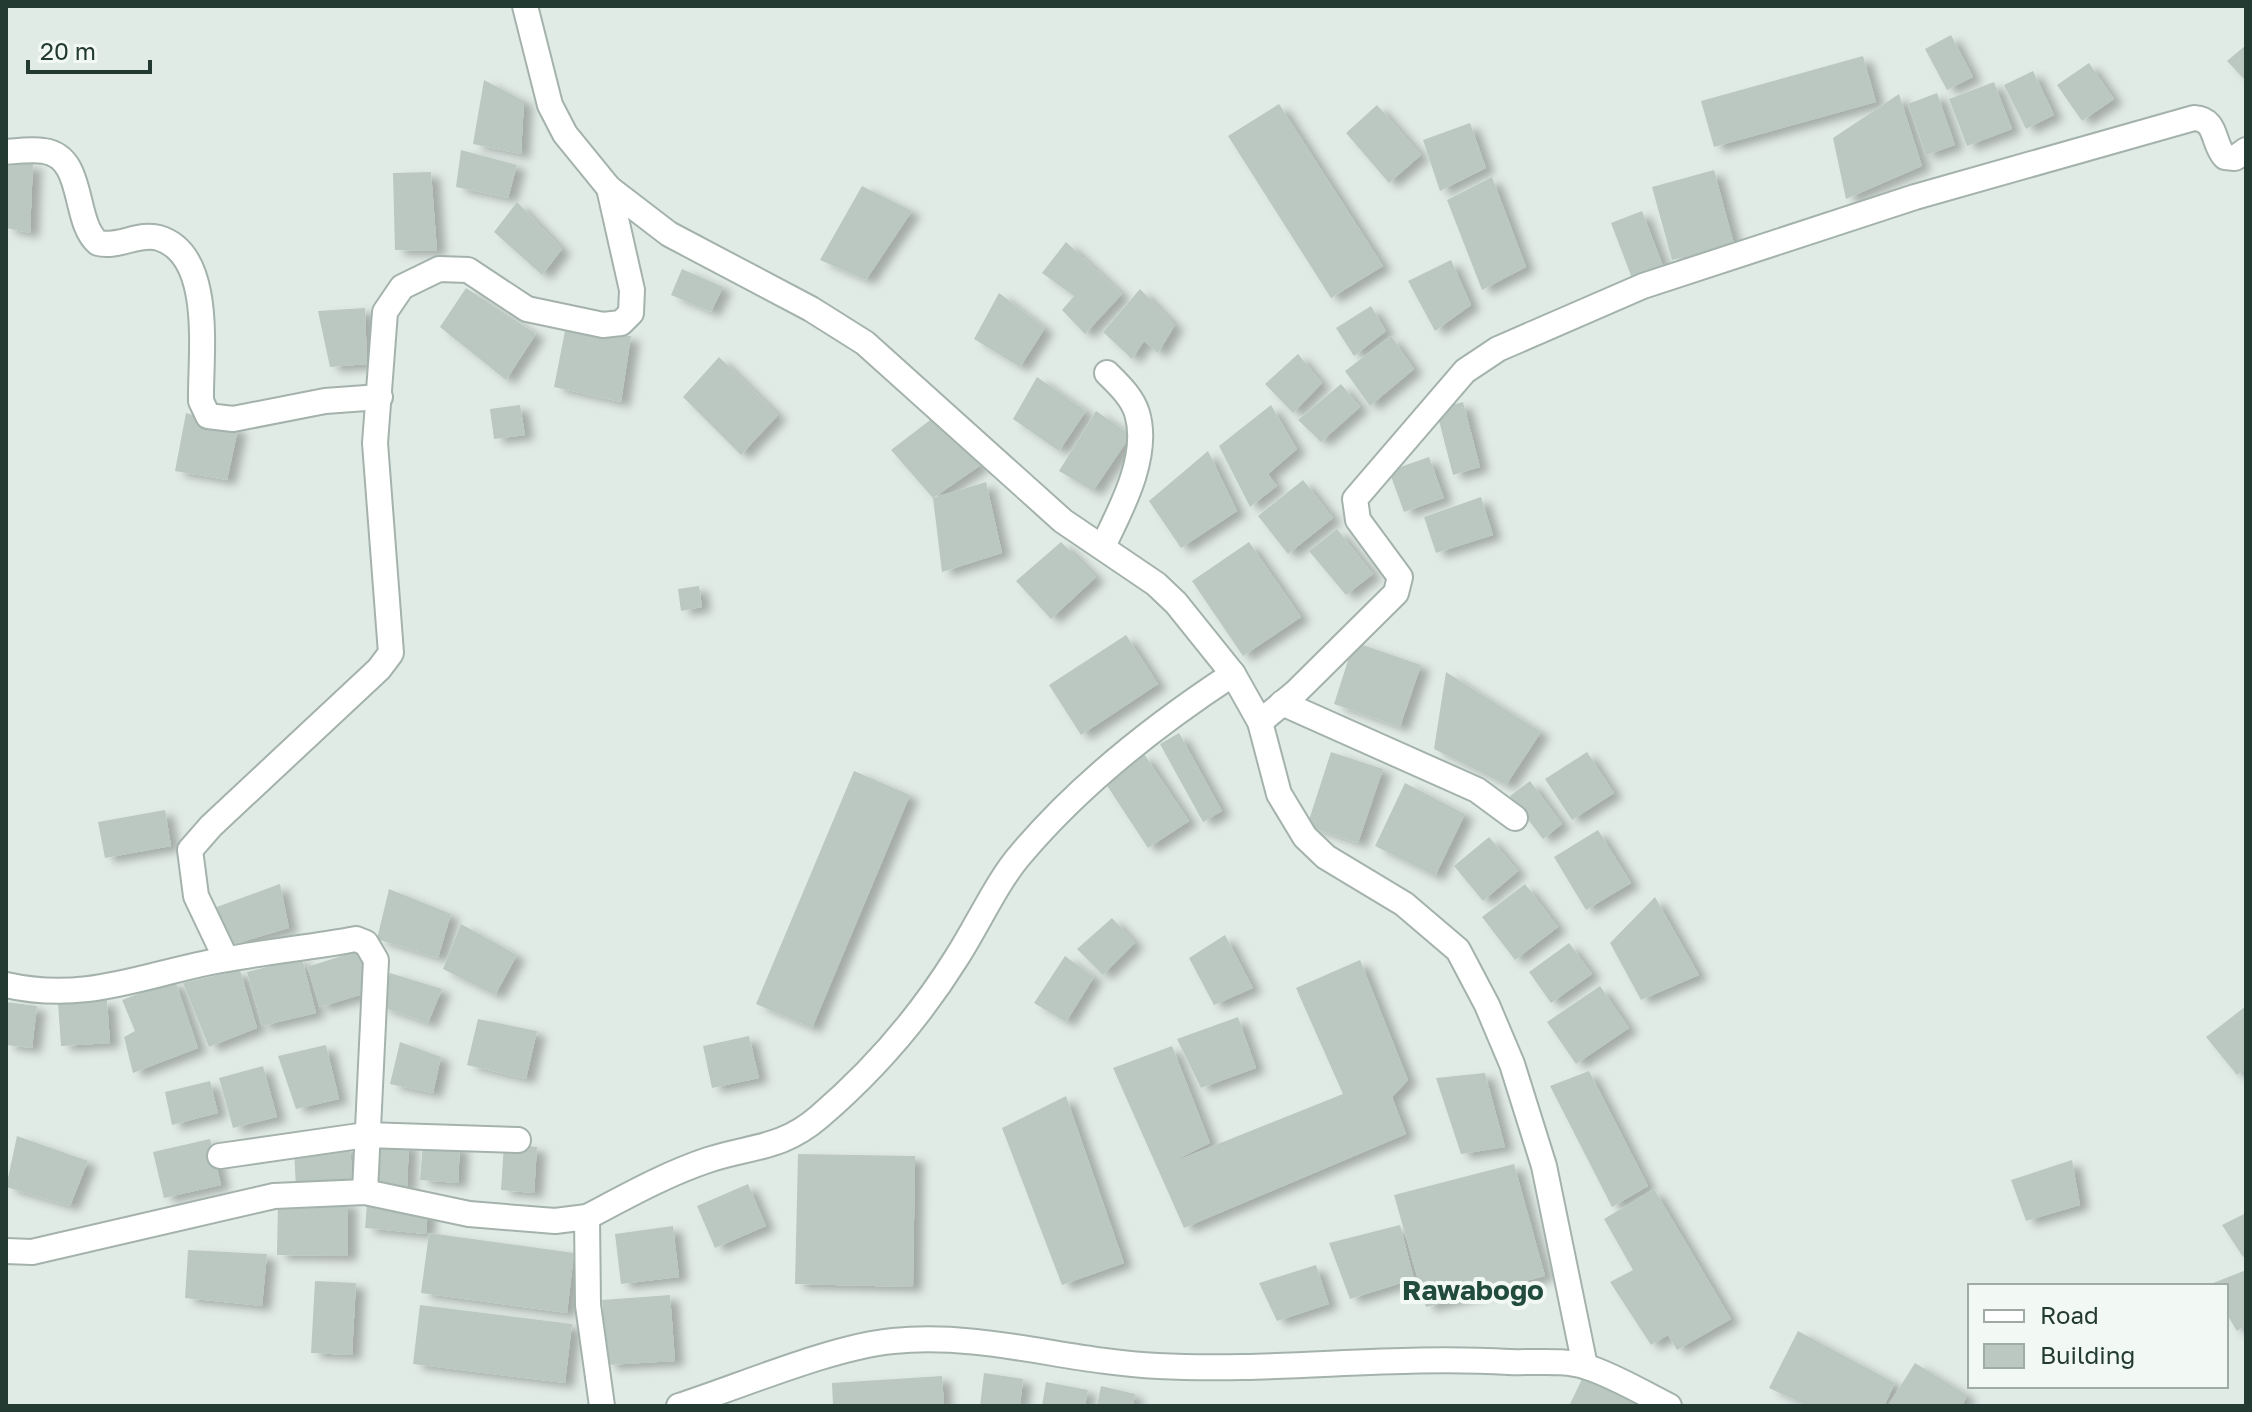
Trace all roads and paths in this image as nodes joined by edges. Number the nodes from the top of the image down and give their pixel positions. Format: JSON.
{"nodes":[{"id":1,"x":525,"y":6,"type":"edge"},
{"id":2,"x":2246,"y":150,"type":"edge"},
{"id":3,"x":6,"y":152,"type":"edge"},
{"id":4,"x":609,"y":188,"type":"junction"},
{"id":5,"x":1107,"y":373,"type":"dead end"},
{"id":6,"x":380,"y":397,"type":"junction"},
{"id":7,"x":1103,"y":546,"type":"junction"},
{"id":8,"x":1233,"y":674,"type":"junction"},
{"id":9,"x":1282,"y":703,"type":"junction"},
{"id":10,"x":1260,"y":722,"type":"junction"},
{"id":11,"x":1515,"y":818,"type":"dead end"},
{"id":12,"x":226,"y":959,"type":"junction"},
{"id":13,"x":6,"y":985,"type":"edge"},
{"id":14,"x":366,"y":1135,"type":"junction"},
{"id":15,"x":518,"y":1140,"type":"dead end"},
{"id":16,"x":220,"y":1156,"type":"dead end"},
{"id":17,"x":365,"y":1192,"type":"junction"},
{"id":18,"x":587,"y":1217,"type":"junction"},
{"id":19,"x":6,"y":1251,"type":"edge"},
{"id":20,"x":1585,"y":1366,"type":"junction"},
{"id":21,"x":602,"y":1406,"type":"edge"},
{"id":22,"x":679,"y":1406,"type":"edge"},
{"id":23,"x":1669,"y":1406,"type":"edge"}],
"edges":[{"from":1,"to":4,"type":"street"},
{"from":2,"to":9,"type":"street"},
{"from":3,"to":6,"type":"street"},
{"from":4,"to":6,"type":"street"},
{"from":4,"to":7,"type":"street"},
{"from":5,"to":7,"type":"street"},
{"from":6,"to":12,"type":"street"},
{"from":7,"to":8,"type":"street"},
{"from":8,"to":10,"type":"street"},
{"from":8,"to":18,"type":"street"},
{"from":9,"to":10,"type":"street"},
{"from":9,"to":11,"type":"street"},
{"from":10,"to":20,"type":"street"},
{"from":12,"to":13,"type":"street"},
{"from":12,"to":14,"type":"street"},
{"from":14,"to":15,"type":"street"},
{"from":14,"to":16,"type":"street"},
{"from":14,"to":17,"type":"street"},
{"from":17,"to":18,"type":"street"},
{"from":17,"to":19,"type":"street"},
{"from":18,"to":21,"type":"street"},
{"from":20,"to":22,"type":"street"},
{"from":20,"to":23,"type":"street"}]}
